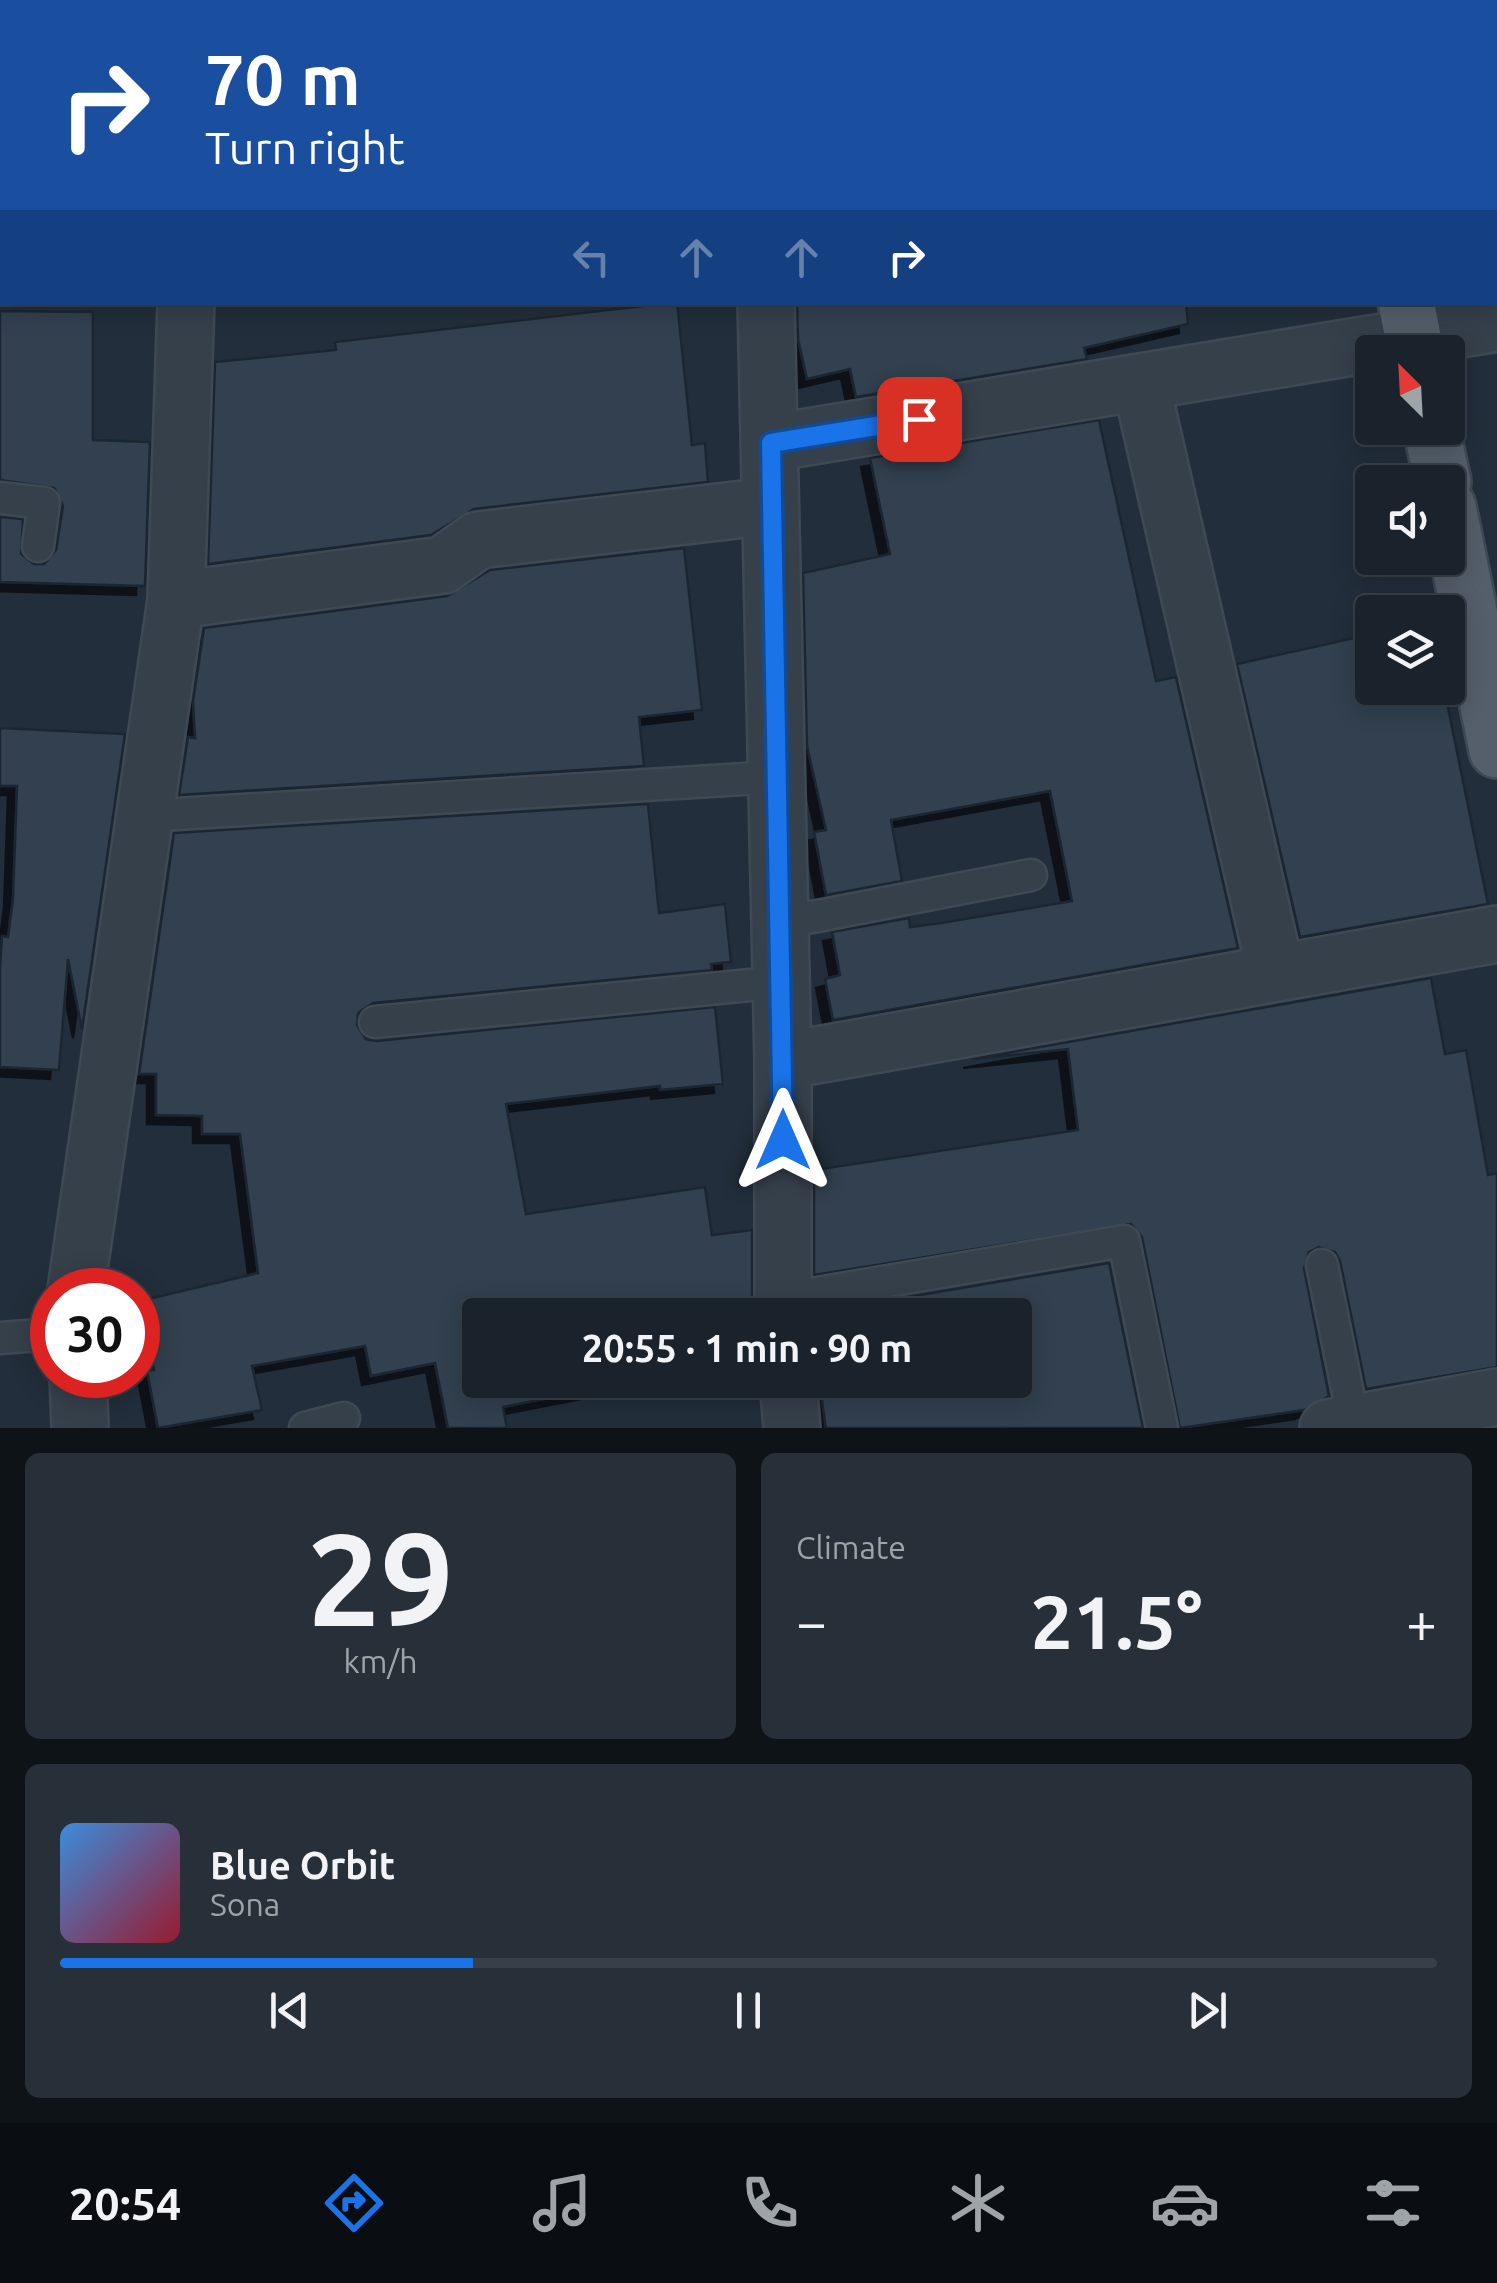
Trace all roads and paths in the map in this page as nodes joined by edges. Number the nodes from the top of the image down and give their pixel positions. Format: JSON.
{"nodes":[{"id":1,"x":186,"y":305,"type":"edge"},
{"id":2,"x":766,"y":305,"type":"edge"},
{"id":3,"x":1497,"y":324,"type":"edge"},
{"id":4,"x":1412,"y":332,"type":"edge"},
{"id":5,"x":1141,"y":384,"type":"junction"},
{"id":6,"x":771,"y":443,"type":"junction"},
{"id":7,"x":0,"y":498,"type":"edge"},
{"id":8,"x":770,"y":506,"type":"junction"},
{"id":9,"x":38,"y":546,"type":"dead end"},
{"id":10,"x":1462,"y":575,"type":"edge"},
{"id":11,"x":176,"y":600,"type":"junction"},
{"id":12,"x":1497,"y":750,"type":"edge"},
{"id":13,"x":777,"y":777,"type":"junction"},
{"id":14,"x":144,"y":816,"type":"junction"},
{"id":15,"x":1032,"y":875,"type":"dead end"},
{"id":16,"x":780,"y":923,"type":"junction"},
{"id":17,"x":1497,"y":934,"type":"edge"},
{"id":18,"x":1276,"y":973,"type":"junction"},
{"id":19,"x":781,"y":982,"type":"junction"},
{"id":20,"x":375,"y":1022,"type":"dead end"},
{"id":21,"x":784,"y":1061,"type":"junction"},
{"id":22,"x":1322,"y":1264,"type":"dead end"},
{"id":23,"x":79,"y":1268,"type":"edge"},
{"id":24,"x":783,"y":1298,"type":"edge"},
{"id":25,"x":830,"y":1298,"type":"edge"},
{"id":26,"x":30,"y":1336,"type":"edge"},
{"id":27,"x":0,"y":1338,"type":"edge"},
{"id":28,"x":1497,"y":1397,"type":"edge"},
{"id":29,"x":79,"y":1398,"type":"edge"},
{"id":30,"x":790,"y":1398,"type":"edge"},
{"id":31,"x":344,"y":1418,"type":"dead end"},
{"id":32,"x":1341,"y":1426,"type":"edge"},
{"id":33,"x":80,"y":1428,"type":"edge"},
{"id":34,"x":305,"y":1428,"type":"edge"},
{"id":35,"x":792,"y":1428,"type":"edge"},
{"id":36,"x":1162,"y":1428,"type":"edge"}],
"edges":[{"from":1,"to":11,"type":"street"},
{"from":2,"to":6,"type":"street"},
{"from":3,"to":4,"type":"street"},
{"from":4,"to":5,"type":"street"},
{"from":5,"to":6,"type":"street"},
{"from":5,"to":18,"type":"street"},
{"from":6,"to":8,"type":"street"},
{"from":7,"to":9,"type":"lane"},
{"from":8,"to":11,"type":"street"},
{"from":8,"to":13,"type":"street"},
{"from":10,"to":12,"type":"main road"},
{"from":11,"to":14,"type":"street"},
{"from":13,"to":14,"type":"lane"},
{"from":13,"to":16,"type":"street"},
{"from":14,"to":23,"type":"street"},
{"from":15,"to":16,"type":"lane"},
{"from":16,"to":19,"type":"street"},
{"from":17,"to":18,"type":"street"},
{"from":18,"to":21,"type":"street"},
{"from":19,"to":20,"type":"lane"},
{"from":19,"to":21,"type":"street"},
{"from":21,"to":24,"type":"street"},
{"from":22,"to":32,"type":"lane"},
{"from":25,"to":36,"type":"lane"},
{"from":26,"to":27,"type":"lane"},
{"from":28,"to":32,"type":"street"},
{"from":29,"to":33,"type":"street"},
{"from":30,"to":35,"type":"street"},
{"from":31,"to":34,"type":"lane"}]}
